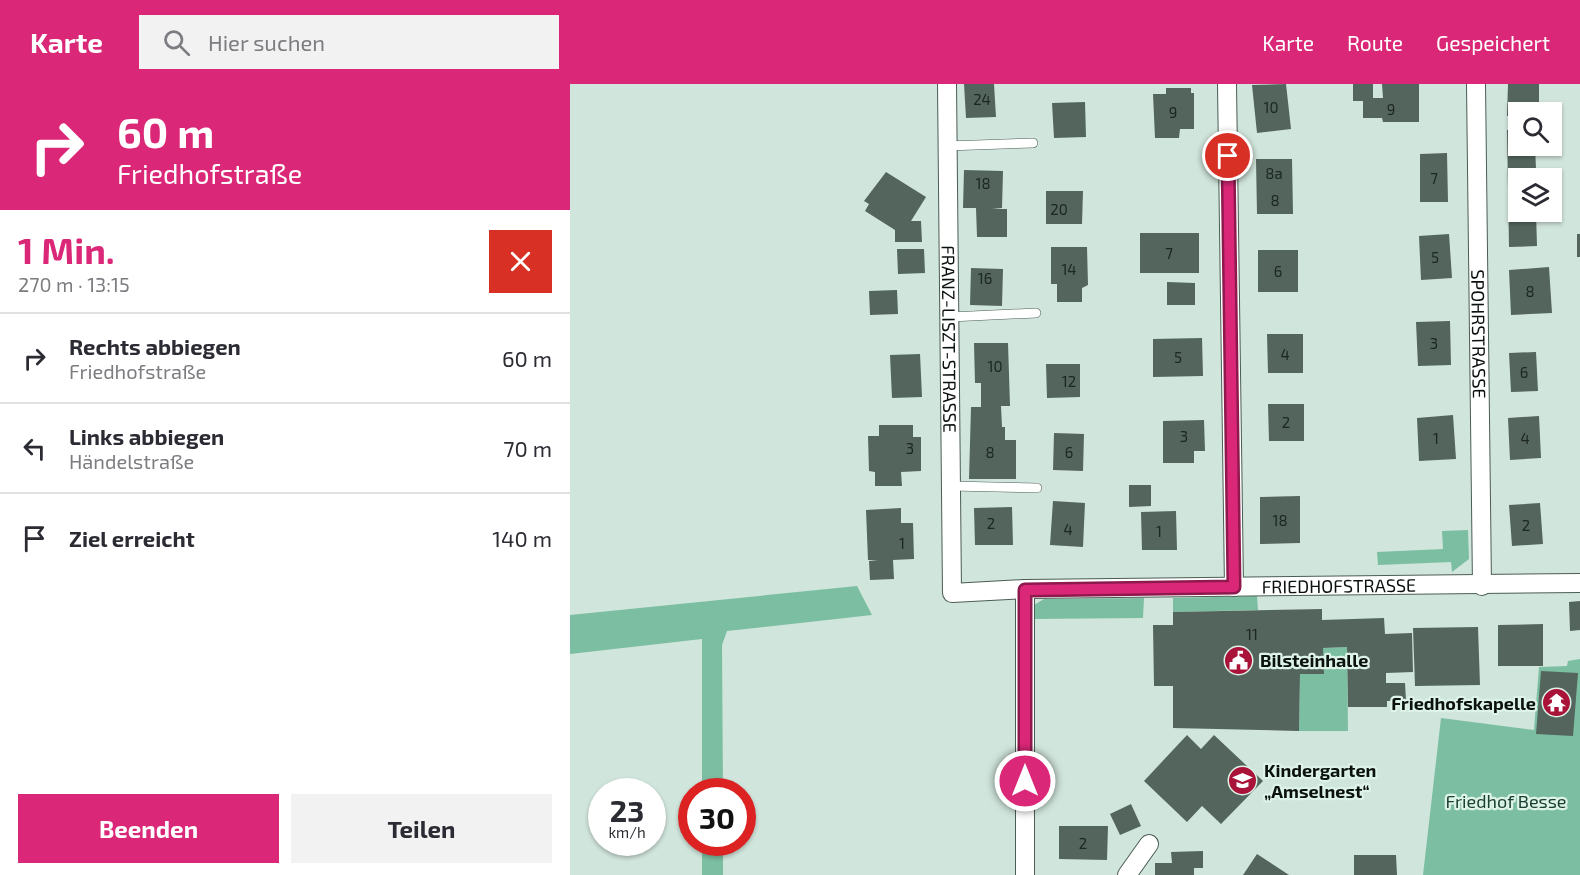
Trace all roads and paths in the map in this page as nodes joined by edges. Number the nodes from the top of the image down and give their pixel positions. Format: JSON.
{"nodes":[{"id":1,"x":947,"y":84,"type":"edge"},
{"id":2,"x":1227,"y":84,"type":"edge"},
{"id":3,"x":1476,"y":84,"type":"edge"},
{"id":4,"x":1034,"y":143,"type":"dead end"},
{"id":5,"x":947,"y":146,"type":"junction"},
{"id":6,"x":1036,"y":313,"type":"dead end"},
{"id":7,"x":950,"y":317,"type":"junction"},
{"id":8,"x":950,"y":486,"type":"junction"},
{"id":9,"x":1037,"y":488,"type":"dead end"},
{"id":10,"x":1580,"y":583,"type":"edge"},
{"id":11,"x":1482,"y":586,"type":"junction"},
{"id":12,"x":1234,"y":587,"type":"junction"},
{"id":13,"x":1025,"y":590,"type":"junction"},
{"id":14,"x":952,"y":593,"type":"joint"},
{"id":15,"x":1149,"y":844,"type":"dead end"},
{"id":16,"x":1025,"y":875,"type":"edge"},
{"id":17,"x":1127,"y":875,"type":"edge"}],
"edges":[{"from":1,"to":5,"type":"street","name":"FRANZ-LISZT-STRASSE"},
{"from":2,"to":12,"type":"street"},
{"from":3,"to":11,"type":"street","name":"SPOHRSTRASSE"},
{"from":4,"to":5,"type":"lane"},
{"from":5,"to":7,"type":"street","name":"FRANZ-LISZT-STRASSE"},
{"from":6,"to":7,"type":"lane"},
{"from":7,"to":8,"type":"street","name":"FRANZ-LISZT-STRASSE"},
{"from":8,"to":9,"type":"lane"},
{"from":8,"to":14,"type":"street","name":"FRANZ-LISZT-STRASSE"},
{"from":10,"to":11,"type":"street","name":"FRIEDHOFSTRASSE"},
{"from":11,"to":12,"type":"street","name":"FRIEDHOFSTRASSE"},
{"from":12,"to":13,"type":"street","name":"FRIEDHOFSTRASSE"},
{"from":13,"to":14,"type":"street","name":"FRIEDHOFSTRASSE"},
{"from":13,"to":16,"type":"street"},
{"from":15,"to":17,"type":"street"}]}
